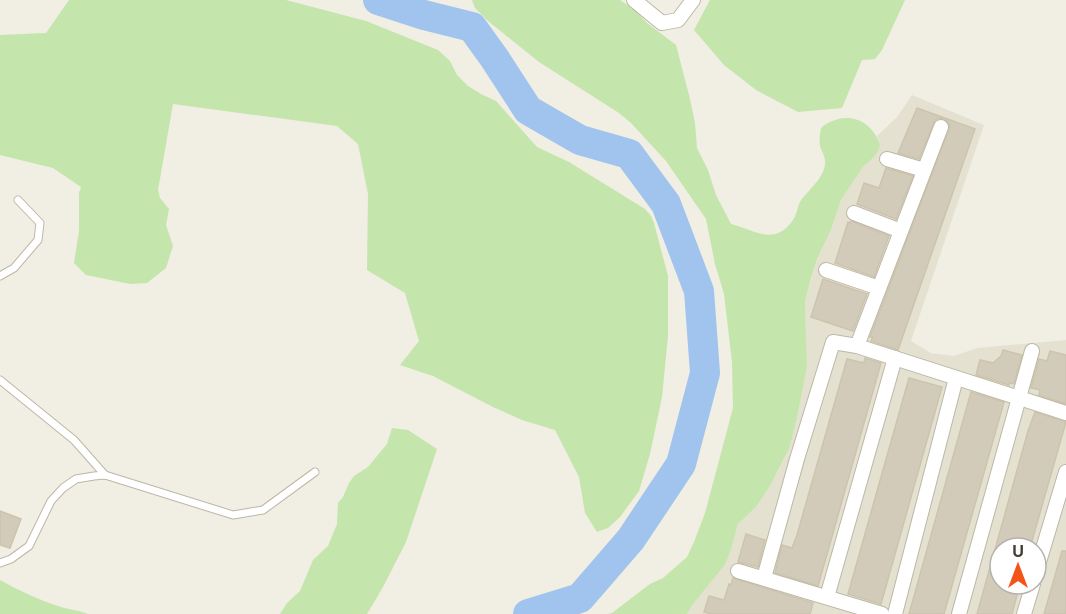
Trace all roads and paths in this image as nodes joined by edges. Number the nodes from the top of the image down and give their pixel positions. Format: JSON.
{"nodes":[{"id":1,"x":634,"y":0,"type":"edge"},
{"id":2,"x":693,"y":0,"type":"edge"},
{"id":3,"x":940,"y":127,"type":"dead end"},
{"id":4,"x":887,"y":159,"type":"dead end"},
{"id":5,"x":924,"y":171,"type":"junction"},
{"id":6,"x":18,"y":200,"type":"dead end"},
{"id":7,"x":854,"y":213,"type":"dead end"},
{"id":8,"x":901,"y":231,"type":"junction"},
{"id":9,"x":826,"y":270,"type":"dead end"},
{"id":10,"x":0,"y":276,"type":"edge"},
{"id":11,"x":879,"y":288,"type":"junction"},
{"id":12,"x":857,"y":346,"type":"junction"},
{"id":13,"x":1032,"y":351,"type":"dead end"},
{"id":14,"x":895,"y":358,"type":"junction"},
{"id":15,"x":957,"y":378,"type":"junction"},
{"id":16,"x":0,"y":380,"type":"edge"},
{"id":17,"x":1020,"y":398,"type":"junction"},
{"id":18,"x":1066,"y":413,"type":"edge"},
{"id":19,"x":315,"y":472,"type":"dead end"},
{"id":20,"x":1066,"y":472,"type":"edge"},
{"id":21,"x":105,"y":476,"type":"junction"},
{"id":22,"x":1047,"y":536,"type":"edge"},
{"id":23,"x":0,"y":563,"type":"edge"},
{"id":24,"x":738,"y":571,"type":"dead end"},
{"id":25,"x":764,"y":578,"type":"junction"},
{"id":26,"x":1029,"y":596,"type":"edge"},
{"id":27,"x":827,"y":597,"type":"junction"},
{"id":28,"x":882,"y":614,"type":"edge"},
{"id":29,"x":895,"y":614,"type":"edge"},
{"id":30,"x":959,"y":614,"type":"edge"},
{"id":31,"x":1024,"y":614,"type":"edge"}],
"edges":[{"from":1,"to":2,"type":"street"},
{"from":3,"to":5,"type":"street"},
{"from":4,"to":5,"type":"street"},
{"from":5,"to":8,"type":"street"},
{"from":6,"to":10,"type":"lane"},
{"from":7,"to":8,"type":"street"},
{"from":8,"to":11,"type":"street"},
{"from":9,"to":11,"type":"street"},
{"from":11,"to":12,"type":"street"},
{"from":12,"to":14,"type":"street"},
{"from":12,"to":25,"type":"street"},
{"from":13,"to":17,"type":"street"},
{"from":14,"to":15,"type":"street"},
{"from":14,"to":27,"type":"street"},
{"from":15,"to":17,"type":"street"},
{"from":15,"to":29,"type":"street"},
{"from":16,"to":21,"type":"lane"},
{"from":17,"to":18,"type":"street"},
{"from":17,"to":30,"type":"street"},
{"from":19,"to":21,"type":"lane"},
{"from":20,"to":22,"type":"street"},
{"from":21,"to":23,"type":"lane"},
{"from":24,"to":25,"type":"street"},
{"from":25,"to":27,"type":"street"},
{"from":26,"to":31,"type":"street"},
{"from":27,"to":28,"type":"street"}]}
